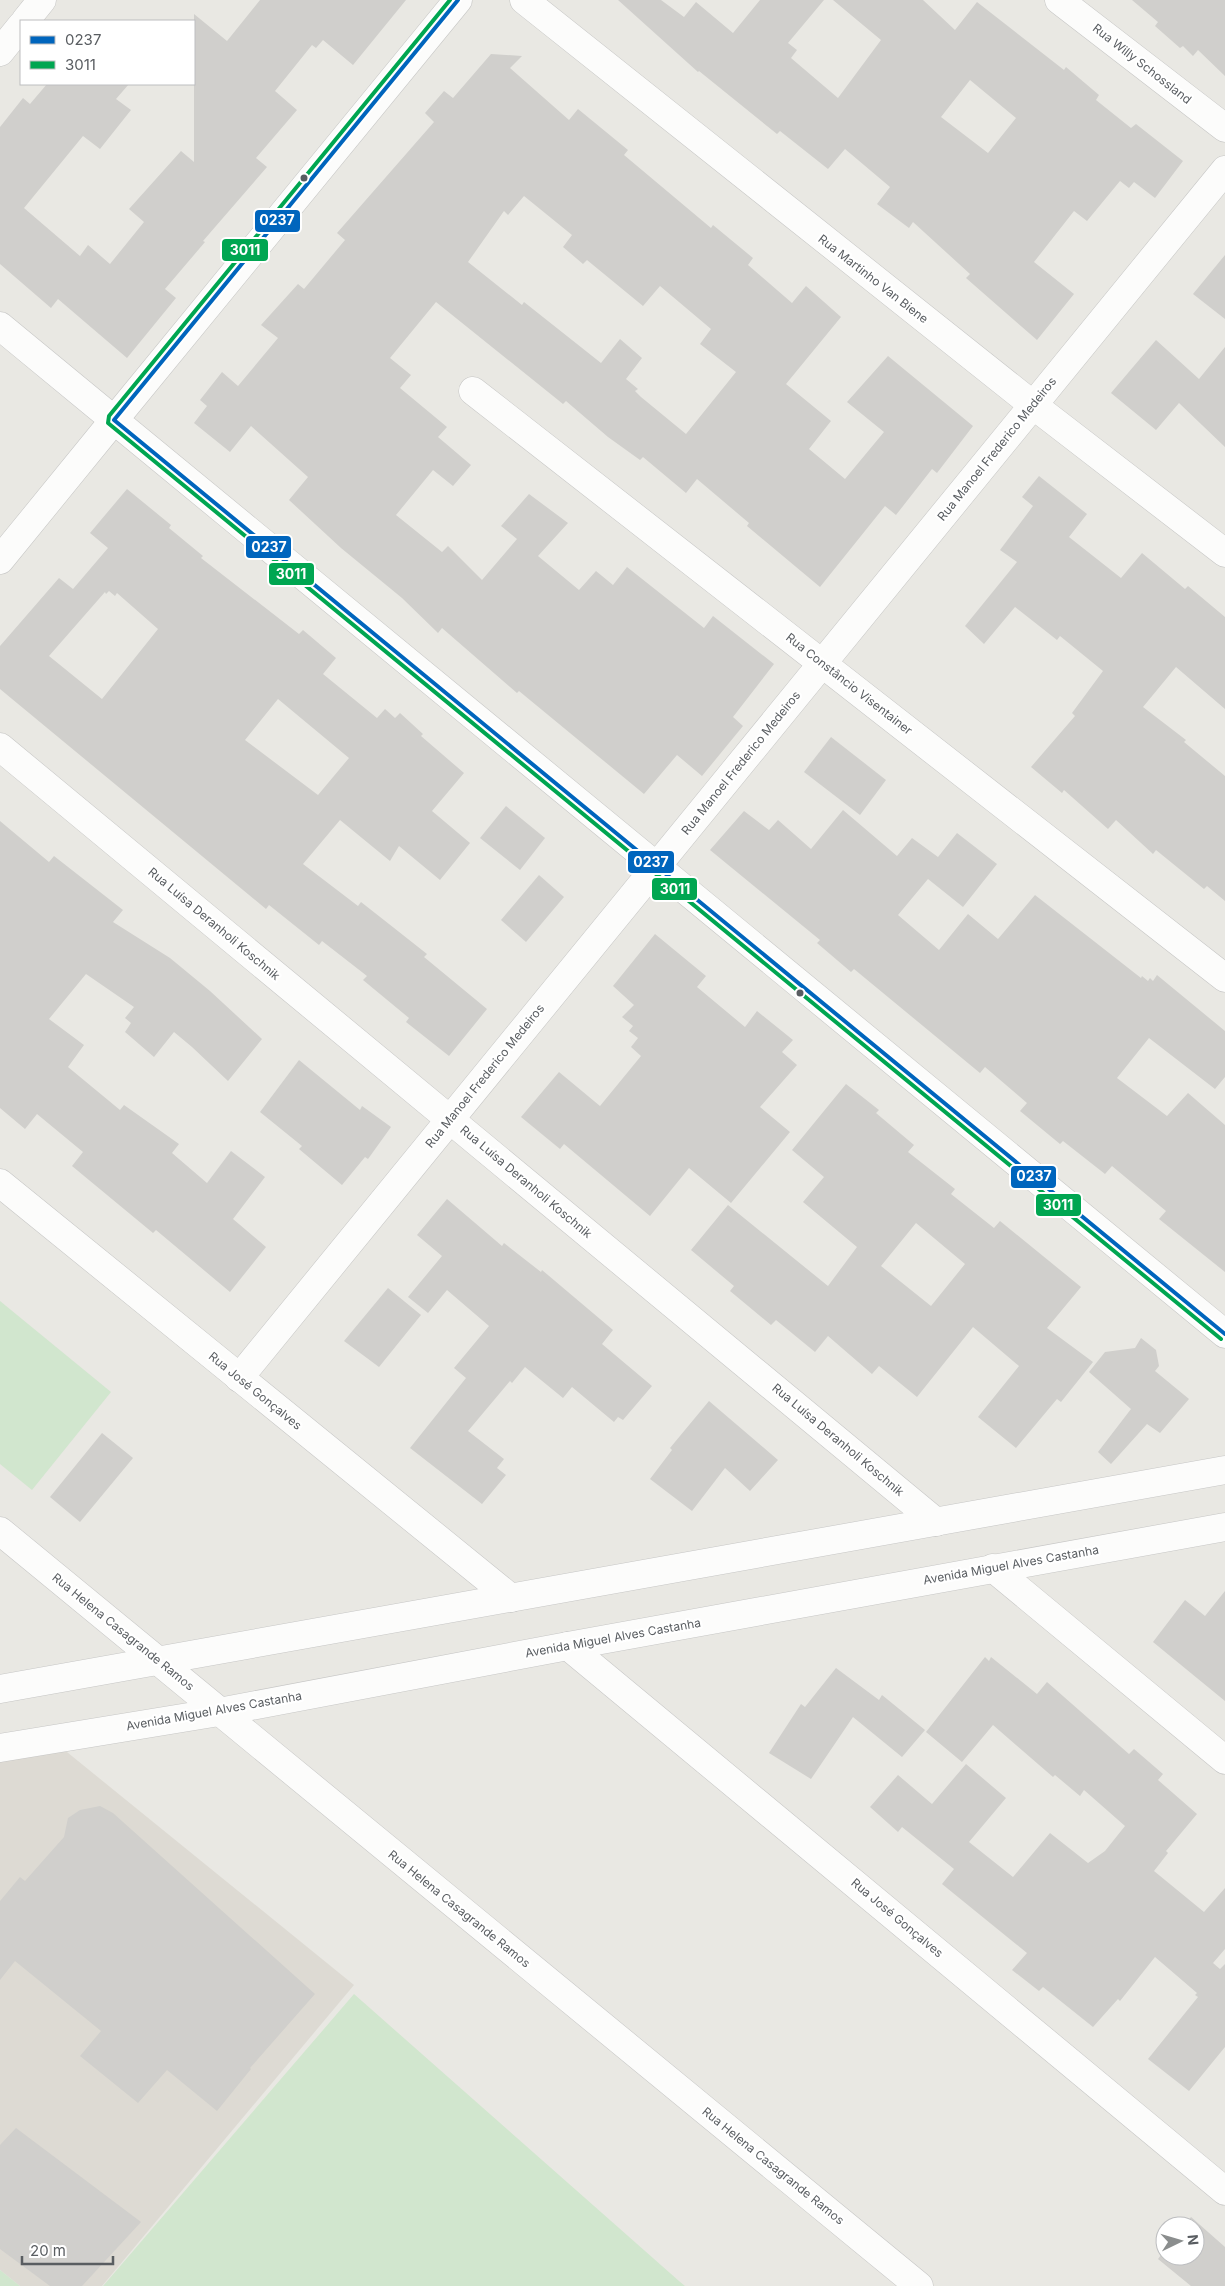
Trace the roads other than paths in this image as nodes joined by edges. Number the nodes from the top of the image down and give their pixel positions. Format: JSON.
{"nodes":[{"id":1,"x":42,"y":0,"type":"edge"},
{"id":2,"x":458,"y":0,"type":"edge"},
{"id":3,"x":524,"y":0,"type":"edge"},
{"id":4,"x":1059,"y":0,"type":"edge"},
{"id":5,"x":26,"y":20,"type":"edge"},
{"id":6,"x":20,"y":27,"type":"edge"},
{"id":7,"x":0,"y":52,"type":"edge"},
{"id":8,"x":1225,"y":128,"type":"edge"},
{"id":9,"x":1225,"y":170,"type":"edge"},
{"id":10,"x":0,"y":326,"type":"edge"},
{"id":11,"x":473,"y":391,"type":"dead end"},
{"id":12,"x":1033,"y":405,"type":"junction"},
{"id":13,"x":114,"y":420,"type":"junction"},
{"id":14,"x":1225,"y":553,"type":"edge"},
{"id":15,"x":0,"y":560,"type":"edge"},
{"id":16,"x":822,"y":663,"type":"junction"},
{"id":17,"x":0,"y":747,"type":"edge"},
{"id":18,"x":657,"y":866,"type":"junction"},
{"id":19,"x":1225,"y":978,"type":"edge"},
{"id":20,"x":450,"y":1119,"type":"junction"},
{"id":21,"x":0,"y":1183,"type":"edge"},
{"id":22,"x":1225,"y":1334,"type":"edge"},
{"id":23,"x":239,"y":1378,"type":"junction"},
{"id":24,"x":1225,"y":1470,"type":"edge"},
{"id":25,"x":936,"y":1522,"type":"junction"},
{"id":26,"x":1225,"y":1527,"type":"edge"},
{"id":27,"x":0,"y":1531,"type":"edge"},
{"id":28,"x":993,"y":1568,"type":"junction"},
{"id":29,"x":511,"y":1598,"type":"junction"},
{"id":30,"x":568,"y":1646,"type":"junction"},
{"id":31,"x":159,"y":1661,"type":"junction"},
{"id":32,"x":0,"y":1690,"type":"edge"},
{"id":33,"x":219,"y":1712,"type":"junction"},
{"id":34,"x":0,"y":1748,"type":"edge"},
{"id":35,"x":1225,"y":1760,"type":"edge"},
{"id":36,"x":1225,"y":2191,"type":"edge"},
{"id":37,"x":919,"y":2286,"type":"edge"}],
"edges":[{"from":1,"to":5,"type":"street"},
{"from":2,"to":13,"type":"street"},
{"from":3,"to":12,"type":"street","name":"Rua Martinho Van Biene"},
{"from":4,"to":8,"type":"street","name":"Rua Willy Schossland"},
{"from":6,"to":7,"type":"street"},
{"from":9,"to":12,"type":"street","name":"Rua Manoel Frederico Medeiros"},
{"from":10,"to":13,"type":"street"},
{"from":11,"to":16,"type":"street","name":"Rua Constâncio Visentainer"},
{"from":12,"to":14,"type":"street","name":"Rua Martinho Van Biene"},
{"from":12,"to":16,"type":"street","name":"Rua Manoel Frederico Medeiros"},
{"from":13,"to":15,"type":"street"},
{"from":13,"to":18,"type":"street"},
{"from":16,"to":18,"type":"street","name":"Rua Manoel Frederico Medeiros"},
{"from":16,"to":19,"type":"street","name":"Rua Constâncio Visentainer"},
{"from":17,"to":20,"type":"street","name":"Rua Luísa Deranholi Koschnik"},
{"from":18,"to":20,"type":"street","name":"Rua Manoel Frederico Medeiros"},
{"from":18,"to":22,"type":"street"},
{"from":20,"to":23,"type":"street","name":"Rua Manoel Frederico Medeiros"},
{"from":20,"to":25,"type":"street","name":"Rua Luísa Deranholi Koschnik"},
{"from":21,"to":23,"type":"street","name":"Rua José Gonçalves"},
{"from":23,"to":29,"type":"street","name":"Rua José Gonçalves"},
{"from":24,"to":25,"type":"street"},
{"from":25,"to":29,"type":"street"},
{"from":26,"to":28,"type":"street","name":"Avenida Miguel Alves Castanha"},
{"from":27,"to":31,"type":"street","name":"Rua Helena Casagrande Ramos"},
{"from":28,"to":30,"type":"street","name":"Avenida Miguel Alves Castanha"},
{"from":28,"to":35,"type":"street"},
{"from":29,"to":31,"type":"street"},
{"from":30,"to":33,"type":"street","name":"Avenida Miguel Alves Castanha"},
{"from":30,"to":36,"type":"street","name":"Rua José Gonçalves"},
{"from":31,"to":32,"type":"street"},
{"from":31,"to":33,"type":"street","name":"Rua Helena Casagrande Ramos"},
{"from":33,"to":34,"type":"street","name":"Avenida Miguel Alves Castanha"},
{"from":33,"to":37,"type":"street","name":"Rua Helena Casagrande Ramos"}]}
